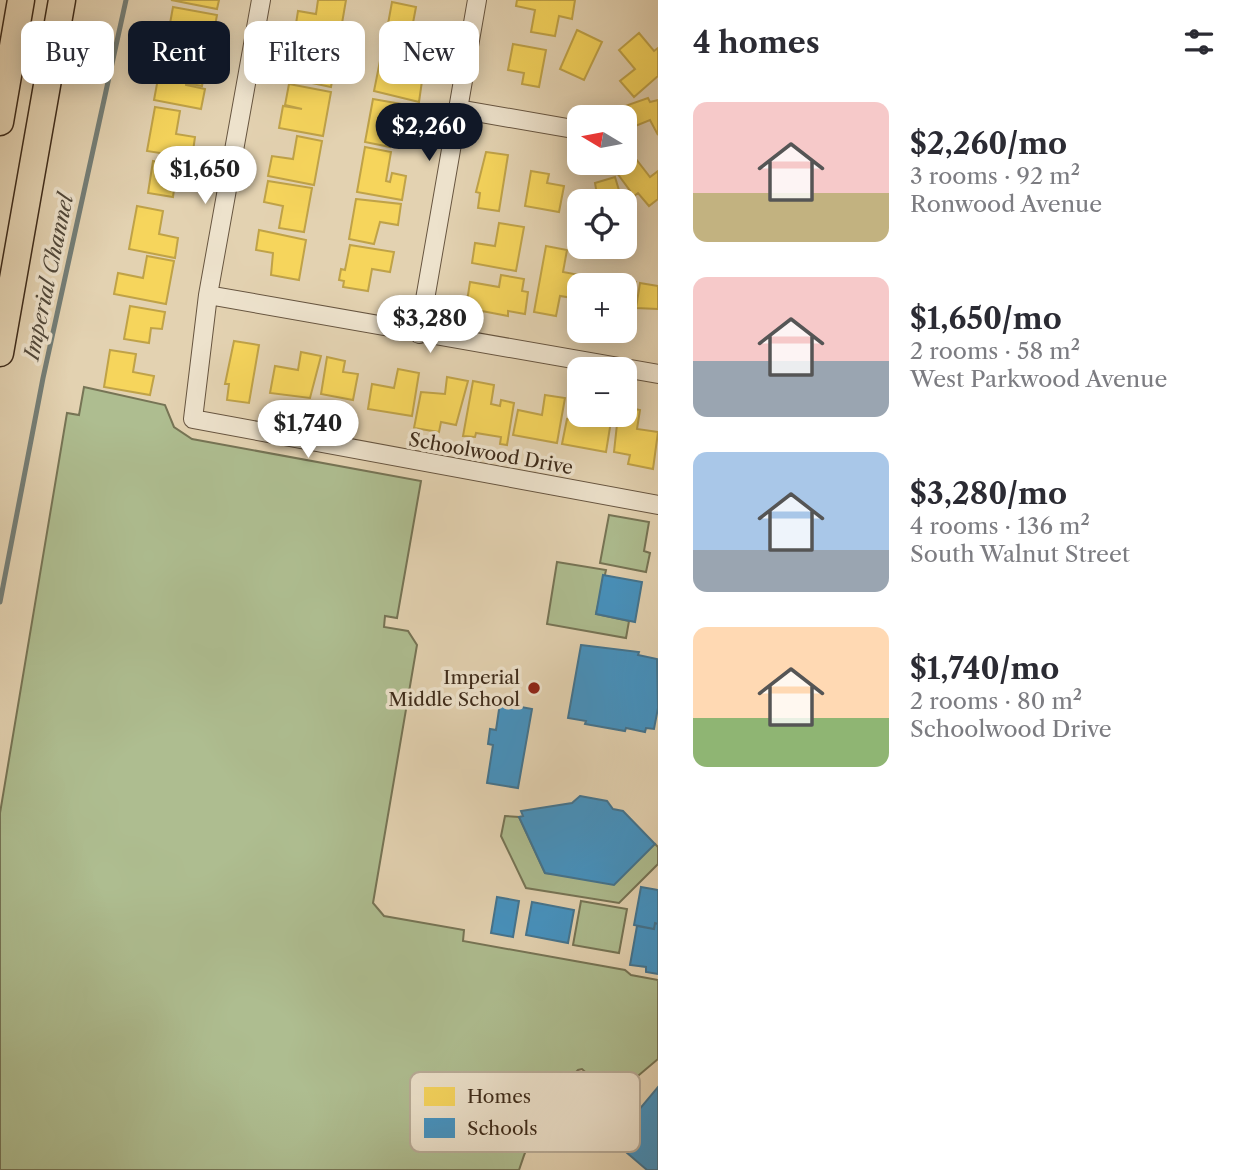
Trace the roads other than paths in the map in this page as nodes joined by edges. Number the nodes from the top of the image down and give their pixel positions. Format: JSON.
{"nodes":[{"id":1,"x":22,"y":0,"type":"edge"},
{"id":2,"x":62,"y":0,"type":"edge"},
{"id":3,"x":261,"y":0,"type":"edge"},
{"id":4,"x":477,"y":0,"type":"edge"},
{"id":5,"x":458,"y":109,"type":"junction"},
{"id":6,"x":0,"y":122,"type":"edge"},
{"id":7,"x":567,"y":128,"type":"edge"},
{"id":8,"x":208,"y":295,"type":"junction"},
{"id":9,"x":419,"y":334,"type":"junction"},
{"id":10,"x":0,"y":353,"type":"edge"},
{"id":11,"x":658,"y":374,"type":"edge"},
{"id":12,"x":658,"y":505,"type":"edge"}],
"edges":[{"from":1,"to":6,"type":"main road"},
{"from":2,"to":10,"type":"main road"},
{"from":3,"to":8,"type":"street"},
{"from":4,"to":5,"type":"street"},
{"from":5,"to":7,"type":"street"},
{"from":5,"to":9,"type":"street"},
{"from":8,"to":9,"type":"street"},
{"from":8,"to":12,"type":"street","name":"Schoolwood Drive"},
{"from":9,"to":11,"type":"street"}]}
